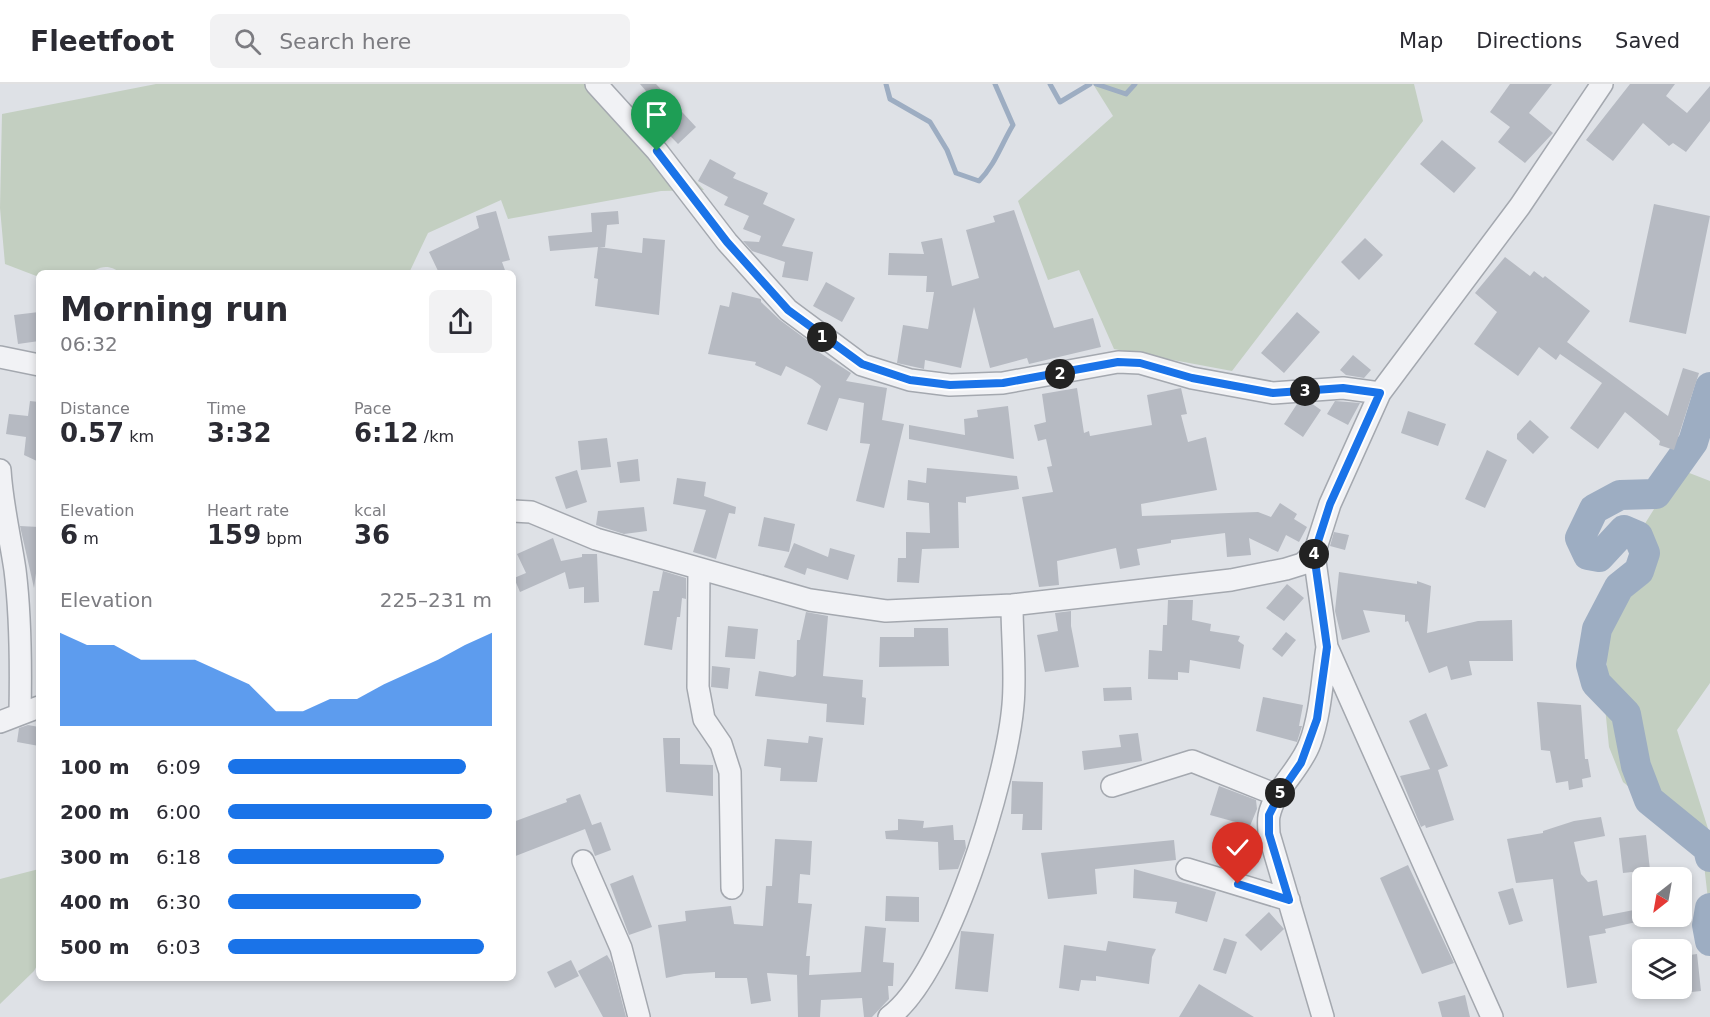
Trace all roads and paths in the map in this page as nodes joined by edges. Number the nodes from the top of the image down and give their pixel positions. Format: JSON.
{"nodes":[{"id":1,"x":596,"y":84,"type":"edge"},
{"id":2,"x":1602,"y":84,"type":"edge"},
{"id":3,"x":0,"y":357,"type":"edge"},
{"id":4,"x":36,"y":364,"type":"edge"},
{"id":5,"x":1380,"y":393,"type":"junction"},
{"id":6,"x":0,"y":470,"type":"edge"},
{"id":7,"x":516,"y":511,"type":"edge"},
{"id":8,"x":1314,"y":554,"type":"junction"},
{"id":9,"x":699,"y":569,"type":"junction"},
{"id":10,"x":1012,"y":605,"type":"junction"},
{"id":11,"x":1327,"y":647,"type":"junction"},
{"id":12,"x":29,"y":710,"type":"edge"},
{"id":13,"x":0,"y":722,"type":"edge"},
{"id":14,"x":1112,"y":786,"type":"dead end"},
{"id":15,"x":1279,"y":795,"type":"junction"},
{"id":16,"x":583,"y":861,"type":"dead end"},
{"id":17,"x":1187,"y":868,"type":"dead end"},
{"id":18,"x":732,"y":888,"type":"dead end"},
{"id":19,"x":1289,"y":900,"type":"junction"},
{"id":20,"x":639,"y":1017,"type":"edge"},
{"id":21,"x":889,"y":1017,"type":"edge"},
{"id":22,"x":1323,"y":1017,"type":"edge"},
{"id":23,"x":1492,"y":1017,"type":"edge"}],
"edges":[{"from":1,"to":5,"type":"street"},
{"from":2,"to":5,"type":"street"},
{"from":3,"to":4,"type":"street"},
{"from":5,"to":8,"type":"street"},
{"from":6,"to":12,"type":"street"},
{"from":7,"to":9,"type":"street"},
{"from":8,"to":10,"type":"street"},
{"from":8,"to":11,"type":"street"},
{"from":9,"to":10,"type":"street"},
{"from":9,"to":18,"type":"street"},
{"from":10,"to":21,"type":"street"},
{"from":11,"to":15,"type":"street"},
{"from":11,"to":23,"type":"street"},
{"from":12,"to":13,"type":"street"},
{"from":14,"to":15,"type":"street"},
{"from":15,"to":19,"type":"street"},
{"from":16,"to":20,"type":"street"},
{"from":17,"to":19,"type":"street"},
{"from":19,"to":22,"type":"street"}]}
